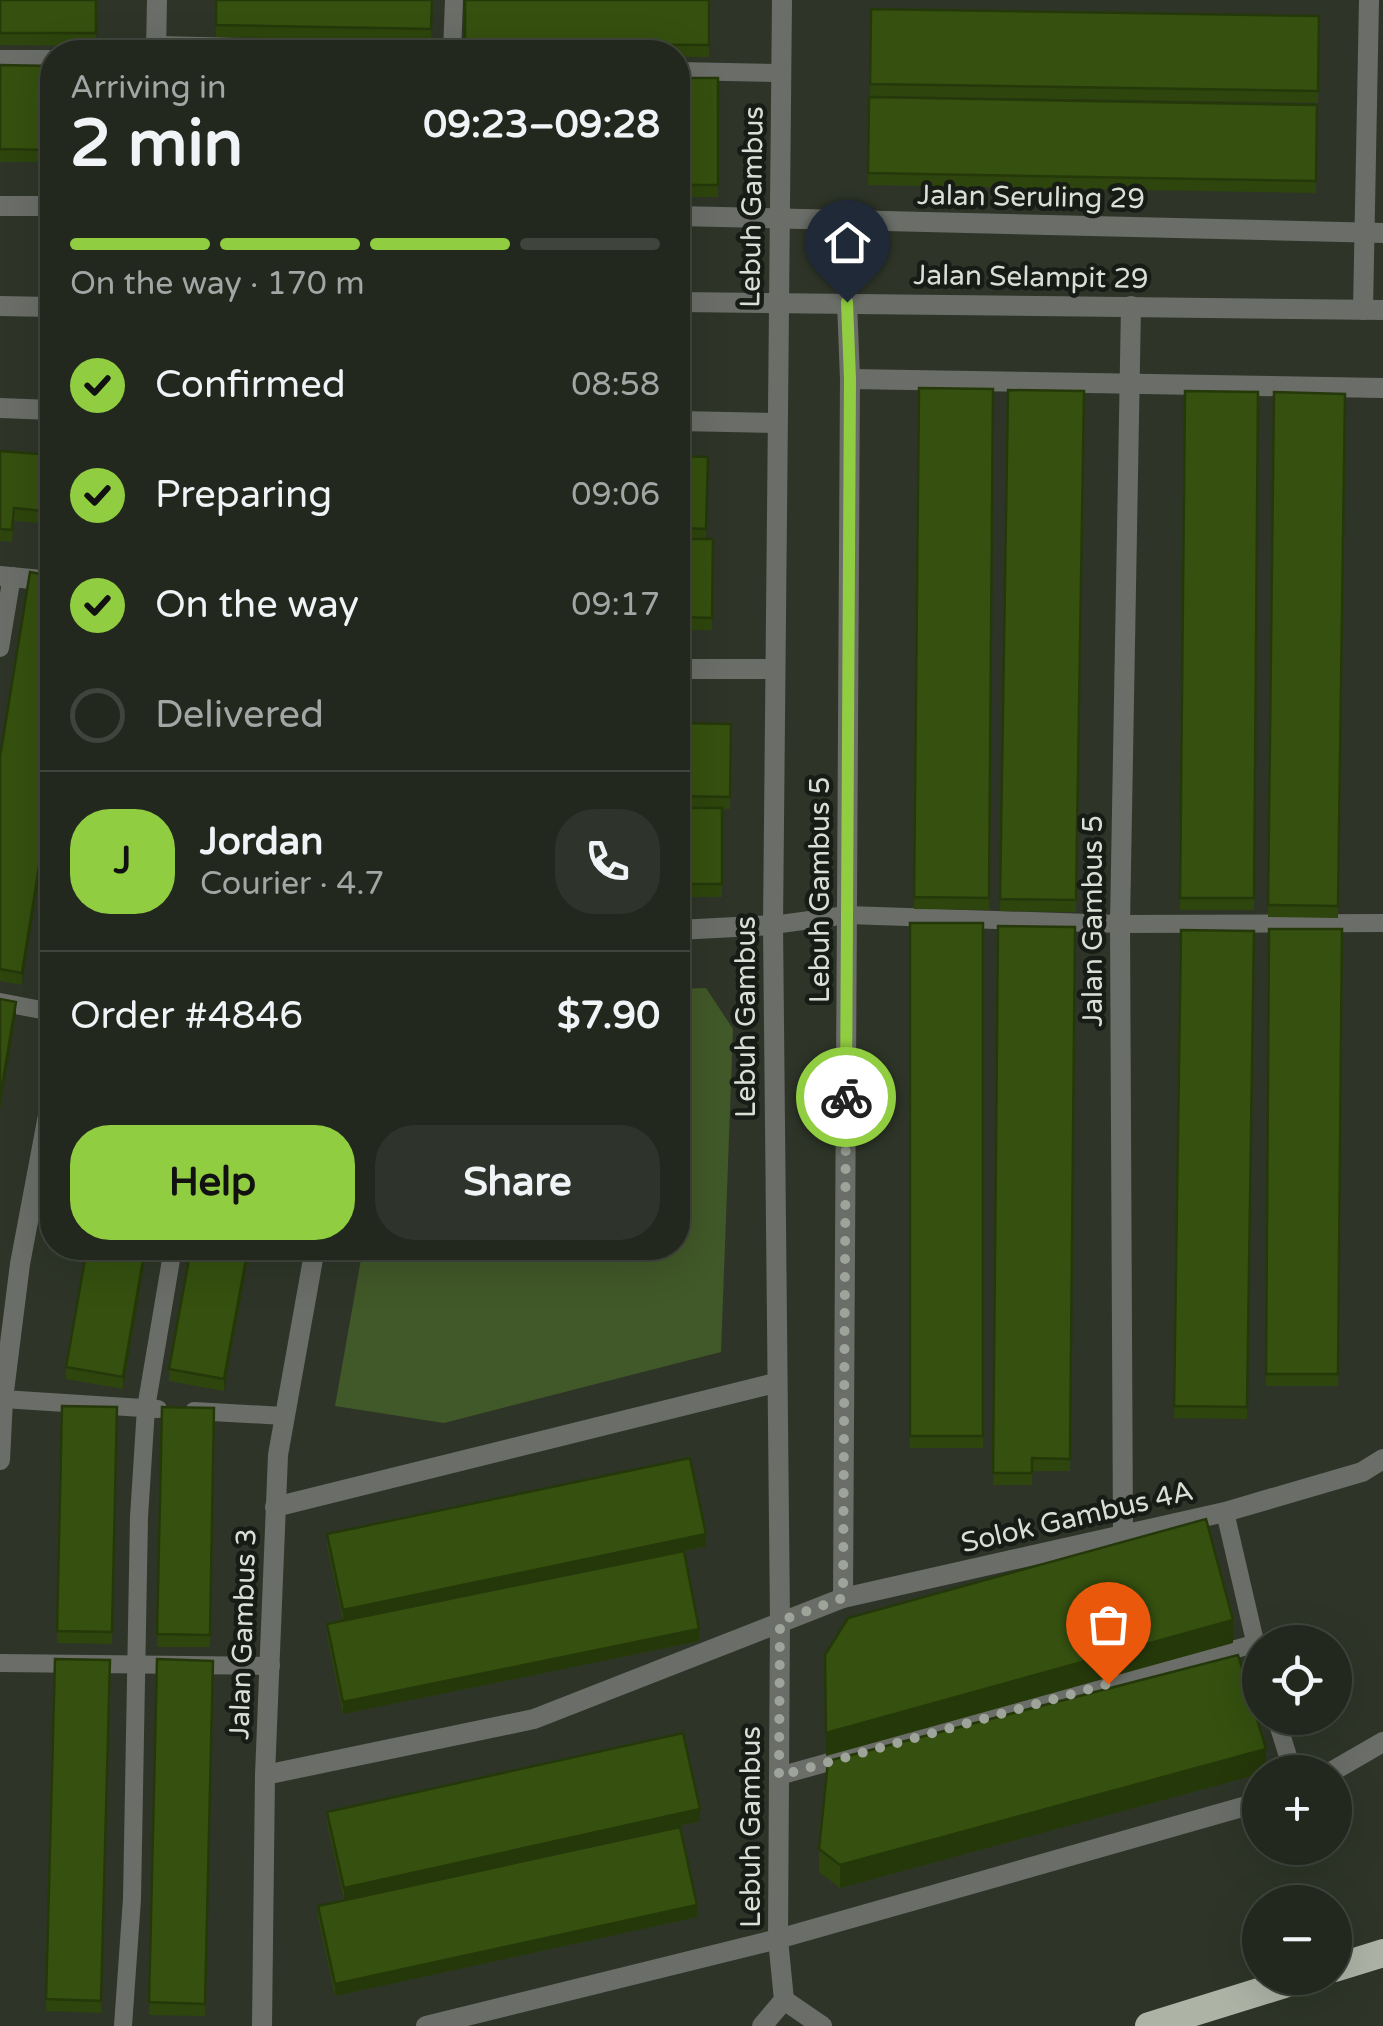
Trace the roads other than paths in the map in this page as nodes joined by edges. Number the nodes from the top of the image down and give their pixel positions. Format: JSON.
{"nodes":[{"id":1,"x":156,"y":0,"type":"edge"},
{"id":2,"x":454,"y":0,"type":"edge"},
{"id":3,"x":782,"y":0,"type":"edge"},
{"id":4,"x":1369,"y":0,"type":"edge"},
{"id":5,"x":156,"y":40,"type":"edge"},
{"id":6,"x":452,"y":40,"type":"edge"},
{"id":7,"x":0,"y":59,"type":"edge"},
{"id":8,"x":40,"y":59,"type":"edge"},
{"id":9,"x":690,"y":71,"type":"edge"},
{"id":10,"x":780,"y":73,"type":"junction"},
{"id":11,"x":0,"y":206,"type":"edge"},
{"id":12,"x":40,"y":206,"type":"edge"},
{"id":13,"x":690,"y":216,"type":"edge"},
{"id":14,"x":779,"y":219,"type":"junction"},
{"id":15,"x":1374,"y":232,"type":"edge"},
{"id":16,"x":778,"y":301,"type":"junction"},
{"id":17,"x":690,"y":302,"type":"edge"},
{"id":18,"x":847,"y":302,"type":"junction"},
{"id":19,"x":0,"y":306,"type":"edge"},
{"id":20,"x":1131,"y":306,"type":"junction"},
{"id":21,"x":40,"y":307,"type":"edge"},
{"id":22,"x":1373,"y":310,"type":"edge"},
{"id":23,"x":850,"y":379,"type":"junction"},
{"id":24,"x":1128,"y":385,"type":"junction"},
{"id":25,"x":1383,"y":388,"type":"edge"},
{"id":26,"x":0,"y":408,"type":"edge"},
{"id":27,"x":40,"y":410,"type":"edge"},
{"id":28,"x":690,"y":421,"type":"edge"},
{"id":29,"x":777,"y":422,"type":"junction"},
{"id":30,"x":6,"y":576,"type":"edge"},
{"id":31,"x":40,"y":580,"type":"edge"},
{"id":32,"x":0,"y":648,"type":"edge"},
{"id":33,"x":690,"y":669,"type":"edge"},
{"id":34,"x":773,"y":669,"type":"junction"},
{"id":35,"x":847,"y":915,"type":"junction"},
{"id":36,"x":1383,"y":922,"type":"edge"},
{"id":37,"x":1120,"y":924,"type":"junction"},
{"id":38,"x":773,"y":925,"type":"junction"},
{"id":39,"x":690,"y":929,"type":"edge"},
{"id":40,"x":0,"y":1002,"type":"edge"},
{"id":41,"x":40,"y":1010,"type":"edge"},
{"id":42,"x":40,"y":1158,"type":"edge"},
{"id":43,"x":171,"y":1260,"type":"edge"},
{"id":44,"x":313,"y":1260,"type":"edge"},
{"id":45,"x":775,"y":1383,"type":"junction"},
{"id":46,"x":4,"y":1399,"type":"junction"},
{"id":47,"x":146,"y":1408,"type":"junction"},
{"id":48,"x":284,"y":1416,"type":"junction"},
{"id":49,"x":1,"y":1423,"type":"edge"},
{"id":50,"x":1383,"y":1459,"type":"edge"},
{"id":51,"x":0,"y":1460,"type":"edge"},
{"id":52,"x":275,"y":1507,"type":"junction"},
{"id":53,"x":1225,"y":1512,"type":"junction"},
{"id":54,"x":1122,"y":1536,"type":"junction"},
{"id":55,"x":843,"y":1598,"type":"junction"},
{"id":56,"x":780,"y":1621,"type":"junction"},
{"id":57,"x":1250,"y":1625,"type":"edge"},
{"id":58,"x":1242,"y":1647,"type":"edge"},
{"id":59,"x":0,"y":1663,"type":"edge"},
{"id":60,"x":137,"y":1665,"type":"junction"},
{"id":61,"x":271,"y":1666,"type":"junction"},
{"id":62,"x":1383,"y":1742,"type":"edge"},
{"id":63,"x":1352,"y":1760,"type":"edge"},
{"id":64,"x":265,"y":1774,"type":"junction"},
{"id":65,"x":779,"y":1776,"type":"junction"},
{"id":66,"x":1242,"y":1807,"type":"edge"},
{"id":67,"x":778,"y":1939,"type":"junction"},
{"id":68,"x":1383,"y":1953,"type":"edge"},
{"id":69,"x":1352,"y":1963,"type":"edge"},
{"id":70,"x":1249,"y":1995,"type":"edge"},
{"id":71,"x":784,"y":2000,"type":"junction"},
{"id":72,"x":123,"y":2026,"type":"edge"},
{"id":73,"x":262,"y":2026,"type":"edge"},
{"id":74,"x":426,"y":2026,"type":"edge"},
{"id":75,"x":762,"y":2026,"type":"edge"},
{"id":76,"x":822,"y":2026,"type":"edge"},
{"id":77,"x":1149,"y":2026,"type":"edge"}],
"edges":[{"from":1,"to":5,"type":"street"},
{"from":2,"to":6,"type":"lane"},
{"from":3,"to":10,"type":"street","name":"Lebuh Gambus"},
{"from":4,"to":15,"type":"street"},
{"from":7,"to":8,"type":"lane"},
{"from":9,"to":10,"type":"lane"},
{"from":10,"to":14,"type":"street","name":"Lebuh Gambus"},
{"from":11,"to":12,"type":"street"},
{"from":13,"to":14,"type":"street","name":"Jalan Seruling 29"},
{"from":14,"to":15,"type":"street","name":"Jalan Seruling 29"},
{"from":14,"to":16,"type":"street","name":"Lebuh Gambus"},
{"from":15,"to":22,"type":"street"},
{"from":16,"to":17,"type":"street","name":"Jalan Selampit 29"},
{"from":16,"to":18,"type":"street","name":"Jalan Selampit 29"},
{"from":16,"to":29,"type":"street","name":"Lebuh Gambus"},
{"from":18,"to":20,"type":"street","name":"Jalan Selampit 29"},
{"from":18,"to":23,"type":"street","name":"Lebuh Gambus 5"},
{"from":19,"to":21,"type":"street"},
{"from":20,"to":22,"type":"street","name":"Jalan Selampit 29"},
{"from":20,"to":24,"type":"street","name":"Jalan Gambus 5"},
{"from":23,"to":24,"type":"street"},
{"from":23,"to":35,"type":"street","name":"Lebuh Gambus 5"},
{"from":24,"to":25,"type":"street"},
{"from":24,"to":37,"type":"street","name":"Jalan Gambus 5"},
{"from":26,"to":27,"type":"street"},
{"from":28,"to":29,"type":"street"},
{"from":29,"to":34,"type":"street","name":"Lebuh Gambus"},
{"from":30,"to":31,"type":"street"},
{"from":30,"to":32,"type":"lane"},
{"from":33,"to":34,"type":"street"},
{"from":34,"to":38,"type":"street","name":"Lebuh Gambus"},
{"from":35,"to":37,"type":"lane"},
{"from":35,"to":38,"type":"lane"},
{"from":35,"to":55,"type":"street","name":"Lebuh Gambus 5"},
{"from":36,"to":37,"type":"lane"},
{"from":37,"to":54,"type":"street","name":"Jalan Gambus 5"},
{"from":38,"to":39,"type":"street"},
{"from":38,"to":45,"type":"street","name":"Lebuh Gambus"},
{"from":40,"to":41,"type":"lane"},
{"from":42,"to":46,"type":"street"},
{"from":43,"to":47,"type":"lane"},
{"from":44,"to":48,"type":"street","name":"Jalan Gambus 3"},
{"from":45,"to":52,"type":"street"},
{"from":45,"to":56,"type":"street","name":"Lebuh Gambus"},
{"from":46,"to":47,"type":"lane"},
{"from":46,"to":49,"type":"street"},
{"from":47,"to":48,"type":"lane"},
{"from":47,"to":60,"type":"lane"},
{"from":48,"to":52,"type":"street","name":"Jalan Gambus 3"},
{"from":49,"to":51,"type":"street"},
{"from":50,"to":53,"type":"street","name":"Solok Gambus 4A"},
{"from":52,"to":61,"type":"street","name":"Jalan Gambus 3"},
{"from":53,"to":54,"type":"street","name":"Solok Gambus 4A"},
{"from":53,"to":57,"type":"lane"},
{"from":54,"to":55,"type":"street","name":"Solok Gambus 4A"},
{"from":55,"to":56,"type":"street","name":"Solok Gambus 4A"},
{"from":56,"to":64,"type":"street","name":"Solok Gambus 4A"},
{"from":56,"to":65,"type":"street","name":"Lebuh Gambus"},
{"from":58,"to":65,"type":"lane"},
{"from":59,"to":60,"type":"lane"},
{"from":60,"to":61,"type":"lane"},
{"from":60,"to":72,"type":"lane"},
{"from":61,"to":64,"type":"street","name":"Jalan Gambus 3"},
{"from":62,"to":63,"type":"street"},
{"from":64,"to":73,"type":"street","name":"Jalan Gambus 3"},
{"from":65,"to":67,"type":"street","name":"Lebuh Gambus"},
{"from":66,"to":67,"type":"street"},
{"from":67,"to":71,"type":"street","name":"Lebuh Gambus"},
{"from":67,"to":74,"type":"street"},
{"from":68,"to":69,"type":"highway"},
{"from":70,"to":77,"type":"highway"},
{"from":71,"to":75,"type":"street"},
{"from":71,"to":76,"type":"street"}]}
